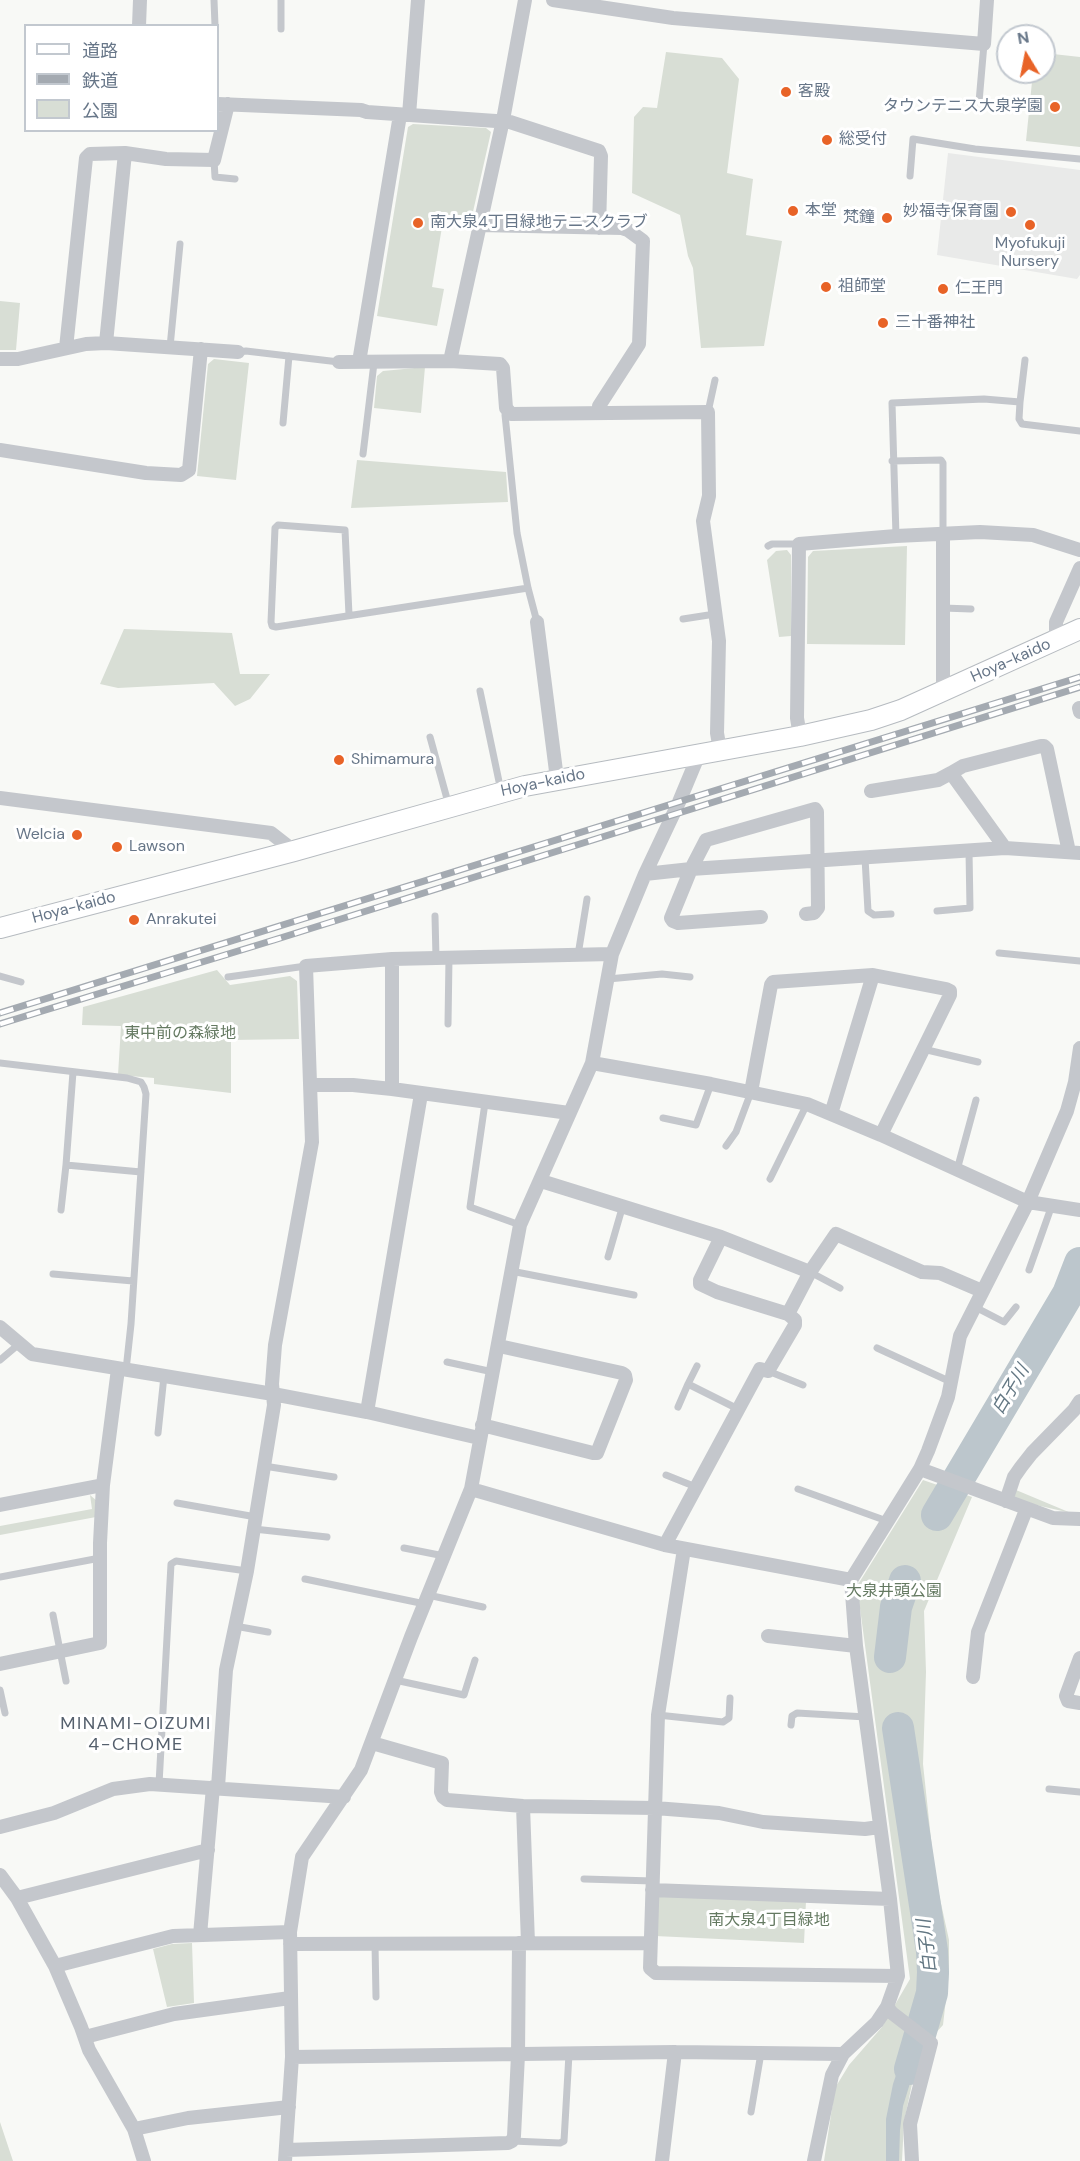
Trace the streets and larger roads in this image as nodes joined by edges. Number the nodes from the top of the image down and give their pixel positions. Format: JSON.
{"nodes":[{"id":1,"x":140,"y":0,"type":"edge"},
{"id":2,"x":418,"y":0,"type":"edge"},
{"id":3,"x":525,"y":0,"type":"edge"},
{"id":4,"x":552,"y":0,"type":"edge"},
{"id":5,"x":987,"y":0,"type":"edge"},
{"id":6,"x":139,"y":24,"type":"edge"},
{"id":7,"x":223,"y":104,"type":"edge"},
{"id":8,"x":405,"y":115,"type":"junction"},
{"id":9,"x":503,"y":120,"type":"junction"},
{"id":10,"x":219,"y":129,"type":"edge"},
{"id":11,"x":218,"y":132,"type":"edge"},
{"id":12,"x":125,"y":153,"type":"junction"},
{"id":13,"x":479,"y":225,"type":"junction"},
{"id":14,"x":599,"y":228,"type":"junction"},
{"id":15,"x":105,"y":343,"type":"junction"},
{"id":16,"x":66,"y":348,"type":"junction"},
{"id":17,"x":201,"y":349,"type":"junction"},
{"id":18,"x":238,"y":352,"type":"road end"},
{"id":19,"x":0,"y":359,"type":"edge"},
{"id":20,"x":450,"y":361,"type":"junction"},
{"id":21,"x":339,"y":362,"type":"road end"},
{"id":22,"x":359,"y":362,"type":"junction"},
{"id":23,"x":599,"y":412,"type":"junction"},
{"id":24,"x":0,"y":450,"type":"edge"},
{"id":25,"x":943,"y":534,"type":"junction"},
{"id":26,"x":1080,"y":550,"type":"edge"},
{"id":27,"x":1080,"y":568,"type":"edge"},
{"id":28,"x":537,"y":622,"type":"road end"},
{"id":29,"x":1080,"y":629,"type":"edge"},
{"id":30,"x":1056,"y":640,"type":"junction"},
{"id":31,"x":943,"y":692,"type":"junction"},
{"id":32,"x":800,"y":736,"type":"junction"},
{"id":33,"x":720,"y":750,"type":"junction"},
{"id":34,"x":699,"y":754,"type":"junction"},
{"id":35,"x":951,"y":773,"type":"junction"},
{"id":36,"x":557,"y":779,"type":"junction"},
{"id":37,"x":870,"y":791,"type":"dead end"},
{"id":38,"x":0,"y":798,"type":"edge"},
{"id":39,"x":1005,"y":848,"type":"junction"},
{"id":40,"x":294,"y":850,"type":"junction"},
{"id":41,"x":1075,"y":853,"type":"edge"},
{"id":42,"x":818,"y":862,"type":"junction"},
{"id":43,"x":691,"y":869,"type":"junction"},
{"id":44,"x":645,"y":874,"type":"junction"},
{"id":45,"x":806,"y":914,"type":"dead end"},
{"id":46,"x":761,"y":917,"type":"dead end"},
{"id":47,"x":0,"y":928,"type":"edge"},
{"id":48,"x":612,"y":954,"type":"junction"},
{"id":49,"x":392,"y":959,"type":"junction"},
{"id":50,"x":873,"y":975,"type":"junction"},
{"id":51,"x":1080,"y":1048,"type":"edge"},
{"id":52,"x":592,"y":1063,"type":"junction"},
{"id":53,"x":310,"y":1085,"type":"junction"},
{"id":54,"x":392,"y":1089,"type":"junction"},
{"id":55,"x":751,"y":1092,"type":"junction"},
{"id":56,"x":421,"y":1094,"type":"junction"},
{"id":57,"x":569,"y":1113,"type":"junction"},
{"id":58,"x":831,"y":1114,"type":"junction"},
{"id":59,"x":881,"y":1135,"type":"junction"},
{"id":60,"x":541,"y":1181,"type":"junction"},
{"id":61,"x":1028,"y":1202,"type":"junction"},
{"id":62,"x":1080,"y":1210,"type":"edge"},
{"id":63,"x":721,"y":1237,"type":"junction"},
{"id":64,"x":810,"y":1272,"type":"junction"},
{"id":65,"x":982,"y":1291,"type":"junction"},
{"id":66,"x":788,"y":1314,"type":"junction"},
{"id":67,"x":0,"y":1327,"type":"edge"},
{"id":68,"x":499,"y":1346,"type":"junction"},
{"id":69,"x":122,"y":1369,"type":"junction"},
{"id":70,"x":273,"y":1394,"type":"junction"},
{"id":71,"x":1078,"y":1408,"type":"edge"},
{"id":72,"x":368,"y":1412,"type":"junction"},
{"id":73,"x":481,"y":1432,"type":"junction"},
{"id":74,"x":920,"y":1469,"type":"junction"},
{"id":75,"x":103,"y":1485,"type":"junction"},
{"id":76,"x":471,"y":1489,"type":"junction"},
{"id":77,"x":1006,"y":1501,"type":"junction"},
{"id":78,"x":0,"y":1506,"type":"edge"},
{"id":79,"x":1026,"y":1510,"type":"junction"},
{"id":80,"x":1080,"y":1519,"type":"edge"},
{"id":81,"x":665,"y":1545,"type":"junction"},
{"id":82,"x":684,"y":1549,"type":"junction"},
{"id":83,"x":850,"y":1580,"type":"junction"},
{"id":84,"x":768,"y":1636,"type":"dead end"},
{"id":85,"x":856,"y":1646,"type":"junction"},
{"id":86,"x":1080,"y":1658,"type":"edge"},
{"id":87,"x":0,"y":1664,"type":"edge"},
{"id":88,"x":973,"y":1677,"type":"dead end"},
{"id":89,"x":1080,"y":1703,"type":"edge"},
{"id":90,"x":372,"y":1743,"type":"junction"},
{"id":91,"x":215,"y":1787,"type":"junction"},
{"id":92,"x":344,"y":1797,"type":"junction"},
{"id":93,"x":523,"y":1806,"type":"junction"},
{"id":94,"x":655,"y":1808,"type":"junction"},
{"id":95,"x":0,"y":1827,"type":"edge"},
{"id":96,"x":879,"y":1827,"type":"junction"},
{"id":97,"x":208,"y":1850,"type":"junction"},
{"id":98,"x":0,"y":1875,"type":"edge"},
{"id":99,"x":653,"y":1886,"type":"junction"},
{"id":100,"x":17,"y":1898,"type":"junction"},
{"id":101,"x":890,"y":1899,"type":"junction"},
{"id":102,"x":200,"y":1935,"type":"junction"},
{"id":103,"x":290,"y":1938,"type":"junction"},
{"id":104,"x":523,"y":1943,"type":"junction"},
{"id":105,"x":650,"y":1943,"type":"junction"},
{"id":106,"x":55,"y":1966,"type":"junction"},
{"id":107,"x":898,"y":1976,"type":"junction"},
{"id":108,"x":290,"y":1998,"type":"junction"},
{"id":109,"x":887,"y":2007,"type":"junction"},
{"id":110,"x":85,"y":2037,"type":"junction"},
{"id":111,"x":675,"y":2052,"type":"junction"},
{"id":112,"x":843,"y":2054,"type":"junction"},
{"id":113,"x":518,"y":2055,"type":"junction"},
{"id":114,"x":292,"y":2057,"type":"junction"},
{"id":115,"x":289,"y":2107,"type":"junction"},
{"id":116,"x":134,"y":2129,"type":"junction"},
{"id":117,"x":286,"y":2155,"type":"edge"},
{"id":118,"x":144,"y":2161,"type":"edge"},
{"id":119,"x":662,"y":2161,"type":"edge"},
{"id":120,"x":814,"y":2161,"type":"edge"},
{"id":121,"x":912,"y":2161,"type":"edge"}],
"edges":[{"from":1,"to":6,"type":"street"},
{"from":2,"to":8,"type":"street"},
{"from":3,"to":9,"type":"street"},
{"from":4,"to":5,"type":"street"},
{"from":7,"to":8,"type":"street"},
{"from":7,"to":10,"type":"street"},
{"from":8,"to":9,"type":"street"},
{"from":8,"to":22,"type":"street"},
{"from":9,"to":13,"type":"street"},
{"from":9,"to":14,"type":"street"},
{"from":11,"to":12,"type":"street"},
{"from":12,"to":15,"type":"street"},
{"from":12,"to":16,"type":"street"},
{"from":13,"to":14,"type":"street"},
{"from":13,"to":20,"type":"street"},
{"from":14,"to":23,"type":"street"},
{"from":15,"to":16,"type":"street"},
{"from":15,"to":17,"type":"street"},
{"from":16,"to":19,"type":"street"},
{"from":17,"to":18,"type":"street"},
{"from":17,"to":24,"type":"street"},
{"from":20,"to":22,"type":"street"},
{"from":20,"to":23,"type":"street"},
{"from":21,"to":22,"type":"street"},
{"from":23,"to":33,"type":"street"},
{"from":25,"to":26,"type":"street"},
{"from":25,"to":31,"type":"street"},
{"from":25,"to":32,"type":"street"},
{"from":27,"to":30,"type":"street"},
{"from":28,"to":36,"type":"street"},
{"from":29,"to":30,"type":"main road","name":"Hoya-kaido"},
{"from":30,"to":31,"type":"main road","name":"Hoya-kaido"},
{"from":31,"to":32,"type":"main road","name":"Hoya-kaido"},
{"from":32,"to":33,"type":"main road","name":"Hoya-kaido"},
{"from":33,"to":34,"type":"main road","name":"Hoya-kaido"},
{"from":34,"to":36,"type":"main road","name":"Hoya-kaido"},
{"from":34,"to":44,"type":"street"},
{"from":35,"to":37,"type":"street"},
{"from":35,"to":39,"type":"street"},
{"from":35,"to":41,"type":"street"},
{"from":36,"to":40,"type":"main road","name":"Hoya-kaido"},
{"from":38,"to":40,"type":"street"},
{"from":39,"to":41,"type":"street"},
{"from":39,"to":42,"type":"street"},
{"from":40,"to":47,"type":"main road","name":"Hoya-kaido"},
{"from":42,"to":43,"type":"street"},
{"from":42,"to":43,"type":"street"},
{"from":42,"to":45,"type":"street"},
{"from":43,"to":44,"type":"street"},
{"from":43,"to":46,"type":"street"},
{"from":44,"to":48,"type":"street"},
{"from":48,"to":49,"type":"street"},
{"from":48,"to":52,"type":"street"},
{"from":49,"to":53,"type":"street"},
{"from":49,"to":54,"type":"street"},
{"from":50,"to":55,"type":"street"},
{"from":50,"to":58,"type":"street"},
{"from":50,"to":59,"type":"street"},
{"from":51,"to":61,"type":"street"},
{"from":52,"to":55,"type":"street"},
{"from":52,"to":57,"type":"street"},
{"from":53,"to":54,"type":"street"},
{"from":53,"to":70,"type":"street"},
{"from":54,"to":56,"type":"street"},
{"from":55,"to":58,"type":"street"},
{"from":56,"to":57,"type":"street"},
{"from":56,"to":72,"type":"street"},
{"from":57,"to":60,"type":"street"},
{"from":58,"to":59,"type":"street"},
{"from":59,"to":61,"type":"street"},
{"from":60,"to":63,"type":"street"},
{"from":60,"to":68,"type":"street"},
{"from":61,"to":62,"type":"street"},
{"from":61,"to":65,"type":"street"},
{"from":63,"to":64,"type":"street"},
{"from":63,"to":66,"type":"street"},
{"from":64,"to":65,"type":"street"},
{"from":64,"to":66,"type":"street"},
{"from":65,"to":74,"type":"street"},
{"from":66,"to":81,"type":"street"},
{"from":67,"to":69,"type":"street"},
{"from":68,"to":73,"type":"street"},
{"from":68,"to":73,"type":"street"},
{"from":69,"to":70,"type":"street"},
{"from":69,"to":75,"type":"street"},
{"from":70,"to":72,"type":"street"},
{"from":70,"to":91,"type":"street"},
{"from":71,"to":77,"type":"street"},
{"from":72,"to":73,"type":"street"},
{"from":73,"to":76,"type":"street"},
{"from":74,"to":77,"type":"street"},
{"from":74,"to":83,"type":"street"},
{"from":75,"to":78,"type":"street"},
{"from":75,"to":87,"type":"street"},
{"from":76,"to":81,"type":"street"},
{"from":76,"to":90,"type":"street"},
{"from":77,"to":79,"type":"street"},
{"from":79,"to":80,"type":"street"},
{"from":79,"to":88,"type":"street"},
{"from":81,"to":82,"type":"street"},
{"from":82,"to":83,"type":"street"},
{"from":82,"to":94,"type":"street"},
{"from":83,"to":85,"type":"street"},
{"from":84,"to":85,"type":"street"},
{"from":85,"to":96,"type":"street"},
{"from":86,"to":89,"type":"street"},
{"from":90,"to":92,"type":"street"},
{"from":90,"to":93,"type":"street"},
{"from":91,"to":92,"type":"street"},
{"from":91,"to":95,"type":"street"},
{"from":91,"to":97,"type":"street"},
{"from":92,"to":103,"type":"street"},
{"from":93,"to":94,"type":"street"},
{"from":93,"to":104,"type":"street"},
{"from":94,"to":96,"type":"street"},
{"from":94,"to":99,"type":"street"},
{"from":96,"to":101,"type":"street"},
{"from":97,"to":100,"type":"street"},
{"from":97,"to":102,"type":"street"},
{"from":98,"to":100,"type":"street"},
{"from":99,"to":101,"type":"street"},
{"from":99,"to":105,"type":"street"},
{"from":100,"to":106,"type":"street"},
{"from":101,"to":107,"type":"street"},
{"from":102,"to":103,"type":"street"},
{"from":102,"to":106,"type":"street"},
{"from":103,"to":104,"type":"street"},
{"from":103,"to":108,"type":"street"},
{"from":104,"to":105,"type":"street"},
{"from":104,"to":113,"type":"street"},
{"from":105,"to":107,"type":"street"},
{"from":106,"to":110,"type":"street"},
{"from":107,"to":109,"type":"street"},
{"from":108,"to":110,"type":"street"},
{"from":108,"to":114,"type":"street"},
{"from":109,"to":112,"type":"street"},
{"from":109,"to":121,"type":"street"},
{"from":110,"to":116,"type":"street"},
{"from":111,"to":112,"type":"street"},
{"from":111,"to":113,"type":"street"},
{"from":111,"to":119,"type":"street"},
{"from":112,"to":120,"type":"street"},
{"from":113,"to":114,"type":"street"},
{"from":113,"to":117,"type":"street"},
{"from":114,"to":115,"type":"street"},
{"from":115,"to":116,"type":"street"},
{"from":115,"to":117,"type":"street"},
{"from":116,"to":118,"type":"street"}]}
